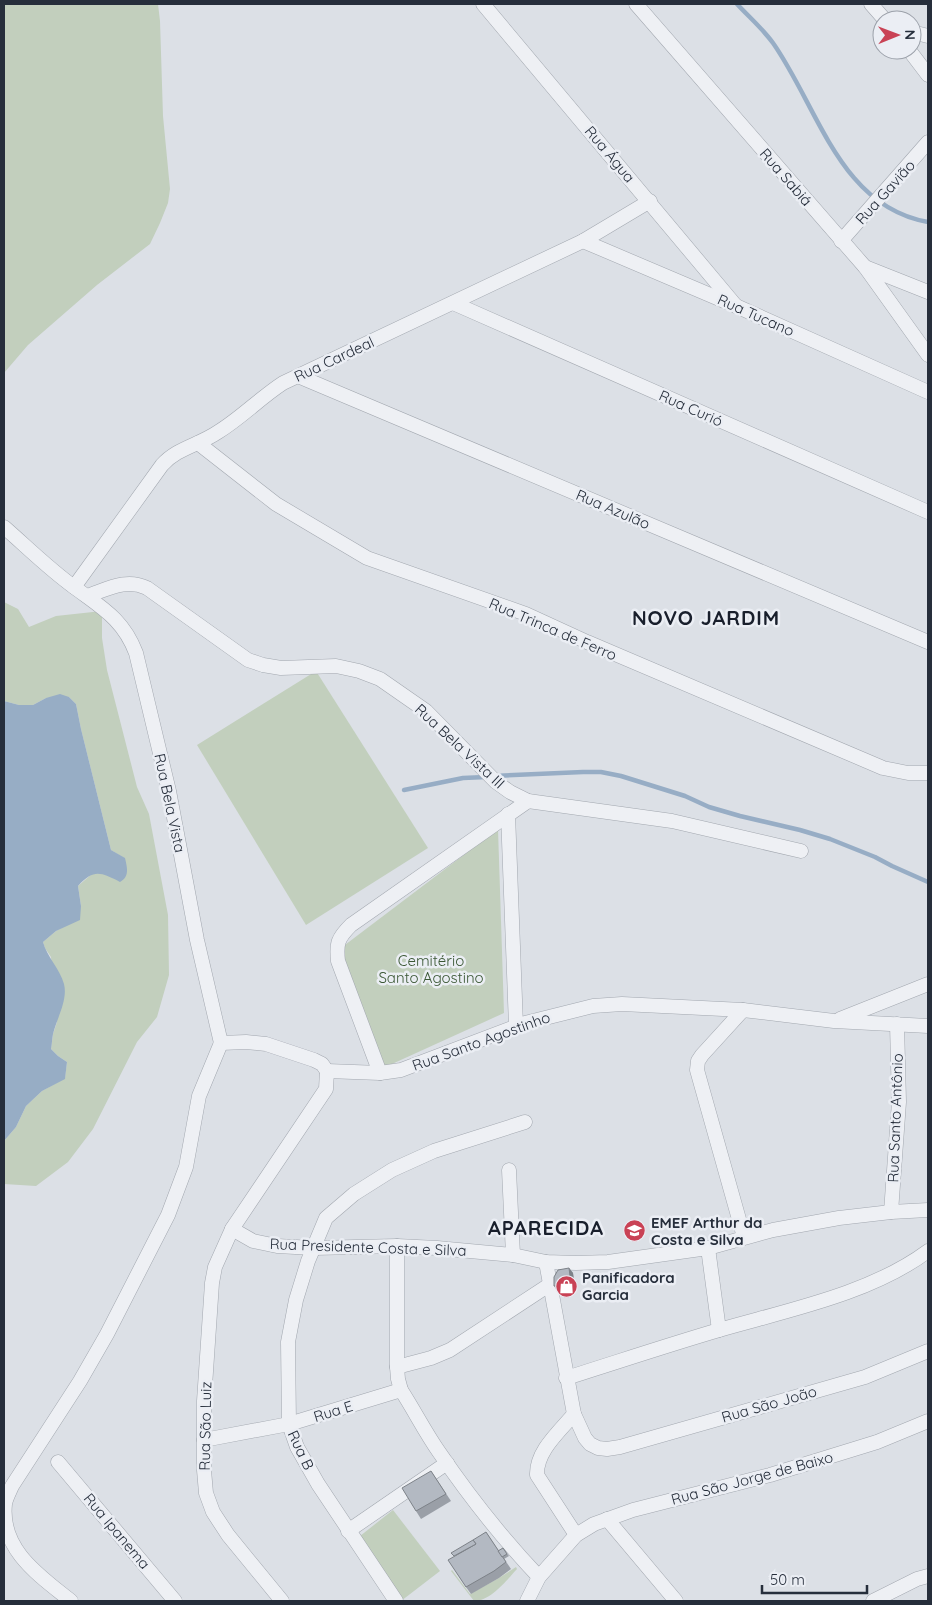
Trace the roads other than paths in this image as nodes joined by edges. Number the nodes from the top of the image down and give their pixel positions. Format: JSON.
{"nodes":[{"id":1,"x":483,"y":4,"type":"edge"},
{"id":2,"x":636,"y":4,"type":"edge"},
{"id":3,"x":916,"y":60,"type":"edge"},
{"id":4,"x":928,"y":75,"type":"edge"},
{"id":5,"x":928,"y":142,"type":"edge"},
{"id":6,"x":650,"y":201,"type":"junction"},
{"id":7,"x":583,"y":241,"type":"junction"},
{"id":8,"x":841,"y":241,"type":"junction"},
{"id":9,"x":865,"y":267,"type":"junction"},
{"id":10,"x":928,"y":292,"type":"edge"},
{"id":11,"x":453,"y":303,"type":"junction"},
{"id":12,"x":736,"y":306,"type":"junction"},
{"id":13,"x":928,"y":356,"type":"edge"},
{"id":14,"x":298,"y":376,"type":"junction"},
{"id":15,"x":928,"y":392,"type":"edge"},
{"id":16,"x":198,"y":443,"type":"junction"},
{"id":17,"x":928,"y":512,"type":"edge"},
{"id":18,"x":4,"y":527,"type":"edge"},
{"id":19,"x":74,"y":587,"type":"junction"},
{"id":20,"x":88,"y":596,"type":"junction"},
{"id":21,"x":928,"y":642,"type":"edge"},
{"id":22,"x":928,"y":773,"type":"edge"},
{"id":23,"x":528,"y":800,"type":"junction"},
{"id":24,"x":508,"y":814,"type":"junction"},
{"id":25,"x":801,"y":851,"type":"dead end"},
{"id":26,"x":928,"y":984,"type":"edge"},
{"id":27,"x":743,"y":1010,"type":"junction"},
{"id":28,"x":834,"y":1021,"type":"junction"},
{"id":29,"x":897,"y":1024,"type":"junction"},
{"id":30,"x":516,"y":1026,"type":"junction"},
{"id":31,"x":928,"y":1026,"type":"edge"},
{"id":32,"x":221,"y":1043,"type":"junction"},
{"id":33,"x":327,"y":1072,"type":"junction"},
{"id":34,"x":380,"y":1073,"type":"junction"},
{"id":35,"x":525,"y":1122,"type":"dead end"},
{"id":36,"x":509,"y":1170,"type":"dead end"},
{"id":37,"x":928,"y":1210,"type":"edge"},
{"id":38,"x":891,"y":1212,"type":"junction"},
{"id":39,"x":232,"y":1229,"type":"junction"},
{"id":40,"x":744,"y":1237,"type":"junction"},
{"id":41,"x":397,"y":1246,"type":"junction"},
{"id":42,"x":314,"y":1248,"type":"junction"},
{"id":43,"x":708,"y":1248,"type":"junction"},
{"id":44,"x":928,"y":1251,"type":"edge"},
{"id":45,"x":513,"y":1255,"type":"junction"},
{"id":46,"x":546,"y":1262,"type":"junction"},
{"id":47,"x":549,"y":1285,"type":"junction"},
{"id":48,"x":719,"y":1330,"type":"junction"},
{"id":49,"x":928,"y":1351,"type":"edge"},
{"id":50,"x":397,"y":1367,"type":"junction"},
{"id":51,"x":566,"y":1378,"type":"junction"},
{"id":52,"x":402,"y":1390,"type":"junction"},
{"id":53,"x":574,"y":1414,"type":"junction"},
{"id":54,"x":928,"y":1421,"type":"edge"},
{"id":55,"x":288,"y":1424,"type":"junction"},
{"id":56,"x":204,"y":1440,"type":"junction"},
{"id":57,"x":58,"y":1462,"type":"dead end"},
{"id":58,"x":447,"y":1463,"type":"junction"},
{"id":59,"x":607,"y":1519,"type":"junction"},
{"id":60,"x":348,"y":1531,"type":"junction"},
{"id":61,"x":576,"y":1535,"type":"junction"},
{"id":62,"x":928,"y":1576,"type":"edge"},
{"id":63,"x":539,"y":1577,"type":"junction"},
{"id":64,"x":71,"y":1601,"type":"edge"},
{"id":65,"x":176,"y":1601,"type":"edge"},
{"id":66,"x":282,"y":1601,"type":"edge"},
{"id":67,"x":396,"y":1601,"type":"edge"},
{"id":68,"x":527,"y":1601,"type":"edge"},
{"id":69,"x":676,"y":1601,"type":"edge"},
{"id":70,"x":873,"y":1601,"type":"edge"}],
"edges":[{"from":1,"to":6,"type":"street","name":"Rua Água"},
{"from":2,"to":8,"type":"street","name":"Rua Sabiá"},
{"from":3,"to":4,"type":"street"},
{"from":5,"to":8,"type":"street","name":"Rua Gavião"},
{"from":6,"to":7,"type":"street","name":"Rua Cardeal"},
{"from":6,"to":12,"type":"street","name":"Rua Água"},
{"from":7,"to":11,"type":"street","name":"Rua Cardeal"},
{"from":7,"to":12,"type":"street","name":"Rua Tucano"},
{"from":8,"to":9,"type":"street","name":"Rua Sabiá"},
{"from":9,"to":10,"type":"street"},
{"from":9,"to":13,"type":"street","name":"Rua Sabiá"},
{"from":11,"to":14,"type":"street","name":"Rua Cardeal"},
{"from":11,"to":17,"type":"street","name":"Rua Curió"},
{"from":12,"to":15,"type":"street","name":"Rua Tucano"},
{"from":14,"to":16,"type":"street","name":"Rua Cardeal"},
{"from":14,"to":21,"type":"street","name":"Rua Azulão"},
{"from":16,"to":19,"type":"street","name":"Rua Cardeal"},
{"from":16,"to":22,"type":"street","name":"Rua Trinca de Ferro"},
{"from":18,"to":19,"type":"street","name":"Rua Bela Vista"},
{"from":19,"to":20,"type":"street","name":"Rua Bela Vista"},
{"from":20,"to":23,"type":"street","name":"Rua Bela Vista III"},
{"from":20,"to":32,"type":"street","name":"Rua Bela Vista"},
{"from":23,"to":24,"type":"street"},
{"from":23,"to":25,"type":"street","name":"Rua Bela Vista III"},
{"from":24,"to":30,"type":"street"},
{"from":24,"to":34,"type":"street"},
{"from":26,"to":28,"type":"street"},
{"from":27,"to":28,"type":"street","name":"Rua Santo Agostinho"},
{"from":27,"to":30,"type":"street","name":"Rua Santo Agostinho"},
{"from":27,"to":40,"type":"street"},
{"from":28,"to":29,"type":"street","name":"Rua Santo Agostinho"},
{"from":29,"to":31,"type":"street","name":"Rua Santo Agostinho"},
{"from":29,"to":38,"type":"street","name":"Rua Santo Antônio"},
{"from":30,"to":34,"type":"street","name":"Rua Santo Agostinho"},
{"from":32,"to":33,"type":"street"},
{"from":32,"to":64,"type":"street"},
{"from":33,"to":34,"type":"street","name":"Rua Santo Agostinho"},
{"from":33,"to":39,"type":"street"},
{"from":35,"to":42,"type":"street","name":"Rua B"},
{"from":36,"to":45,"type":"street"},
{"from":37,"to":38,"type":"street","name":"Rua Presidente Costa e Silva"},
{"from":38,"to":40,"type":"street","name":"Rua Presidente Costa e Silva"},
{"from":39,"to":42,"type":"street","name":"Rua Presidente Costa e Silva"},
{"from":39,"to":56,"type":"street","name":"Rua São Luiz"},
{"from":40,"to":43,"type":"street","name":"Rua Presidente Costa e Silva"},
{"from":41,"to":42,"type":"street","name":"Rua Presidente Costa e Silva"},
{"from":41,"to":45,"type":"street","name":"Rua Presidente Costa e Silva"},
{"from":41,"to":50,"type":"street"},
{"from":42,"to":55,"type":"street","name":"Rua B"},
{"from":43,"to":46,"type":"street","name":"Rua Presidente Costa e Silva"},
{"from":43,"to":48,"type":"street"},
{"from":44,"to":48,"type":"street"},
{"from":45,"to":46,"type":"street","name":"Rua Presidente Costa e Silva"},
{"from":46,"to":47,"type":"street"},
{"from":47,"to":50,"type":"street"},
{"from":47,"to":51,"type":"street"},
{"from":48,"to":51,"type":"street"},
{"from":49,"to":53,"type":"street","name":"Rua São João"},
{"from":50,"to":52,"type":"street"},
{"from":51,"to":53,"type":"street"},
{"from":52,"to":55,"type":"street","name":"Rua E"},
{"from":52,"to":58,"type":"street"},
{"from":53,"to":61,"type":"street"},
{"from":54,"to":59,"type":"street","name":"Rua São Jorge de Baixo"},
{"from":55,"to":56,"type":"street","name":"Rua E"},
{"from":55,"to":60,"type":"street","name":"Rua B"},
{"from":56,"to":66,"type":"street","name":"Rua São Luiz"},
{"from":57,"to":65,"type":"street","name":"Rua Ipanema"},
{"from":58,"to":60,"type":"street"},
{"from":58,"to":63,"type":"street"},
{"from":59,"to":61,"type":"street","name":"Rua São Jorge de Baixo"},
{"from":59,"to":69,"type":"street"},
{"from":60,"to":67,"type":"street","name":"Rua B"},
{"from":61,"to":63,"type":"street","name":"Rua São Jorge de Baixo"},
{"from":62,"to":70,"type":"street"},
{"from":63,"to":68,"type":"street","name":"Rua São Jorge de Baixo"}]}
